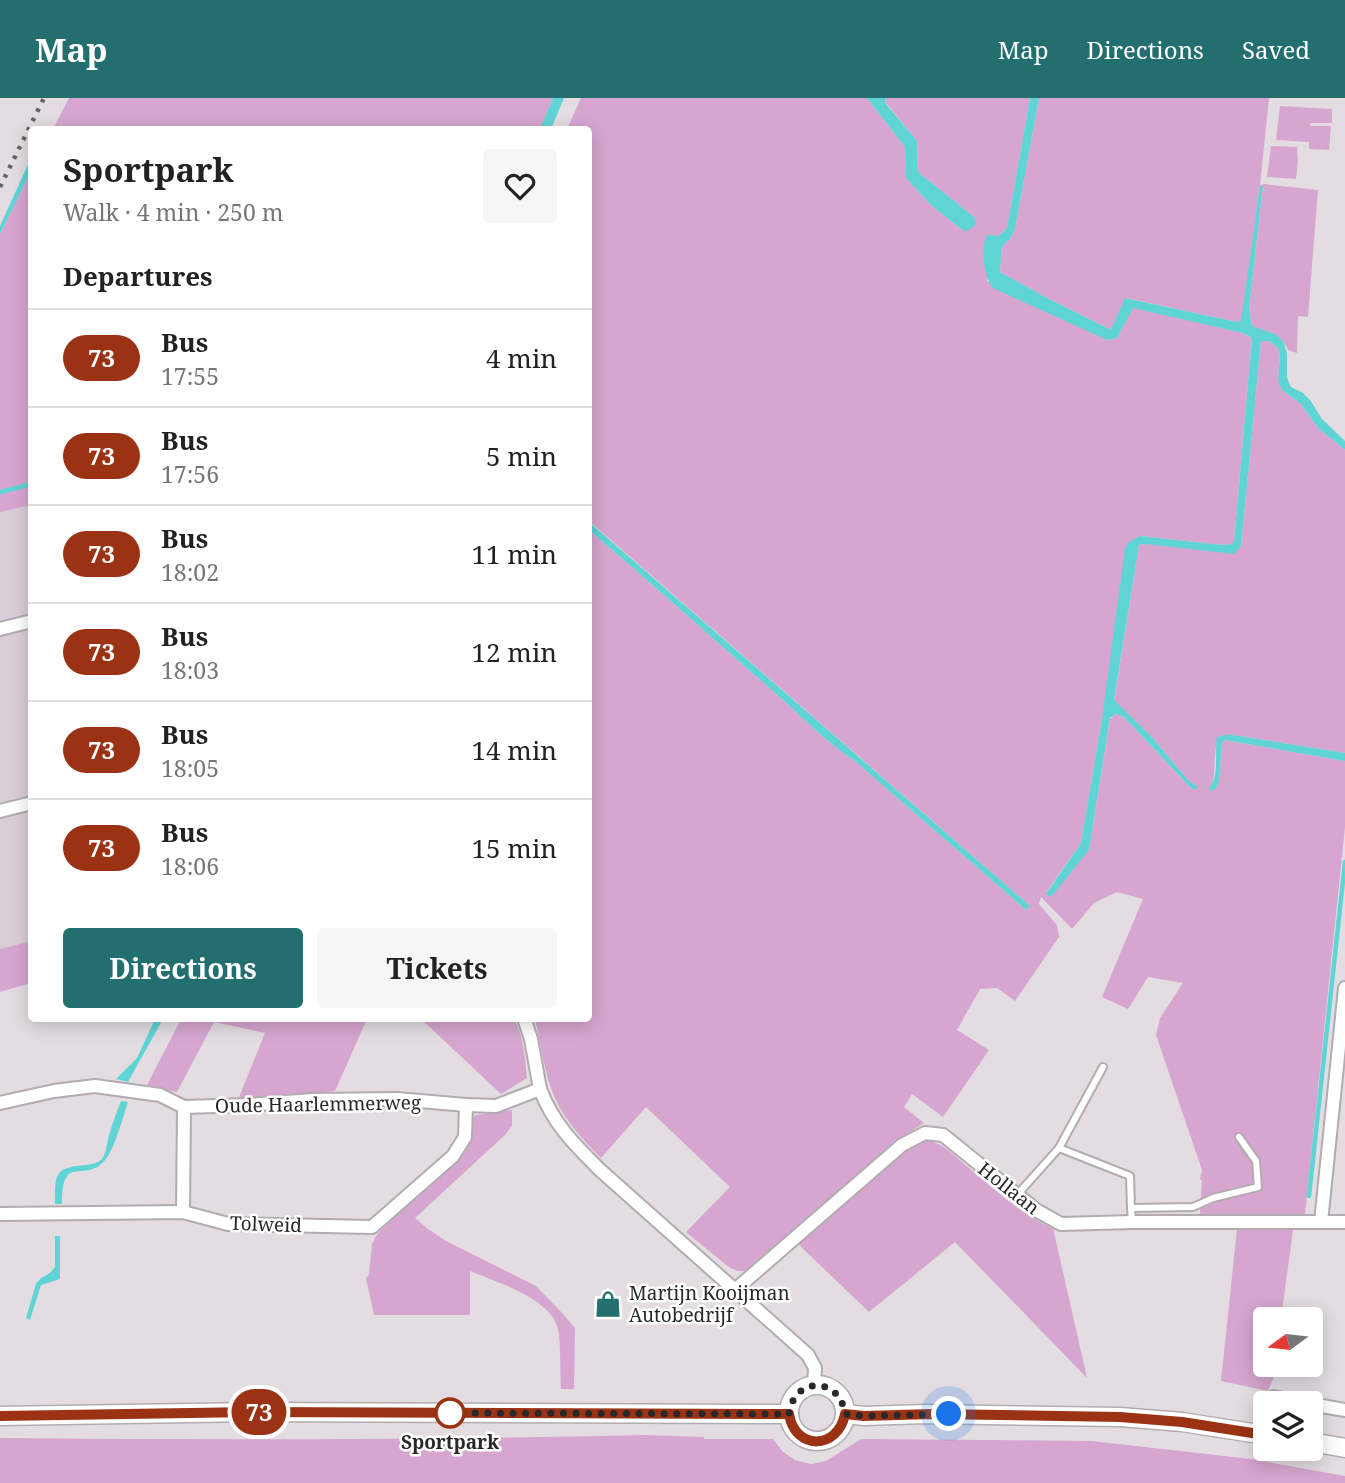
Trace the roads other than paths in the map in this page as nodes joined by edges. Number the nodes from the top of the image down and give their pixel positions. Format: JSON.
{"nodes":[{"id":1,"x":28,"y":625,"type":"edge"},
{"id":2,"x":0,"y":629,"type":"edge"},
{"id":3,"x":28,"y":804,"type":"edge"},
{"id":4,"x":0,"y":811,"type":"edge"},
{"id":5,"x":1345,"y":988,"type":"edge"},
{"id":6,"x":525,"y":1022,"type":"edge"},
{"id":7,"x":1103,"y":1067,"type":"dead end"},
{"id":8,"x":540,"y":1089,"type":"junction"},
{"id":9,"x":0,"y":1103,"type":"edge"},
{"id":10,"x":466,"y":1105,"type":"junction"},
{"id":11,"x":184,"y":1107,"type":"junction"},
{"id":12,"x":1239,"y":1137,"type":"dead end"},
{"id":13,"x":1059,"y":1148,"type":"junction"},
{"id":14,"x":1017,"y":1195,"type":"junction"},
{"id":15,"x":1131,"y":1208,"type":"junction"},
{"id":16,"x":183,"y":1212,"type":"junction"},
{"id":17,"x":0,"y":1214,"type":"edge"},
{"id":18,"x":1132,"y":1222,"type":"junction"},
{"id":19,"x":1321,"y":1222,"type":"junction"},
{"id":20,"x":1345,"y":1222,"type":"edge"},
{"id":21,"x":736,"y":1289,"type":"junction"},
{"id":22,"x":814,"y":1385,"type":"junction"},
{"id":23,"x":1323,"y":1406,"type":"edge"},
{"id":24,"x":1345,"y":1410,"type":"edge"},
{"id":25,"x":789,"y":1414,"type":"junction"},
{"id":26,"x":845,"y":1414,"type":"junction"},
{"id":27,"x":0,"y":1416,"type":"edge"},
{"id":28,"x":1253,"y":1432,"type":"edge"},
{"id":29,"x":1323,"y":1444,"type":"edge"},
{"id":30,"x":1345,"y":1448,"type":"edge"}],
"edges":[{"from":1,"to":2,"type":"street"},
{"from":3,"to":4,"type":"street"},
{"from":5,"to":19,"type":"street"},
{"from":6,"to":8,"type":"street"},
{"from":7,"to":13,"type":"lane"},
{"from":8,"to":10,"type":"street","name":"Oude Haarlemmerweg"},
{"from":8,"to":21,"type":"street"},
{"from":9,"to":11,"type":"street","name":"Oude Haarlemmerweg"},
{"from":10,"to":11,"type":"street","name":"Oude Haarlemmerweg"},
{"from":10,"to":16,"type":"street","name":"Tolweid"},
{"from":11,"to":16,"type":"street"},
{"from":12,"to":15,"type":"lane"},
{"from":13,"to":14,"type":"lane"},
{"from":13,"to":15,"type":"lane"},
{"from":14,"to":18,"type":"street","name":"Hollaan"},
{"from":14,"to":21,"type":"street","name":"Hollaan"},
{"from":15,"to":18,"type":"lane"},
{"from":16,"to":17,"type":"street","name":"Tolweid"},
{"from":18,"to":19,"type":"street","name":"Hollaan"},
{"from":19,"to":20,"type":"street","name":"Hollaan"},
{"from":21,"to":22,"type":"street"},
{"from":22,"to":25,"type":"main road"},
{"from":22,"to":26,"type":"main road"},
{"from":23,"to":24,"type":"street"},
{"from":25,"to":26,"type":"main road"},
{"from":25,"to":27,"type":"main road"},
{"from":26,"to":28,"type":"main road"},
{"from":29,"to":30,"type":"main road"}]}
